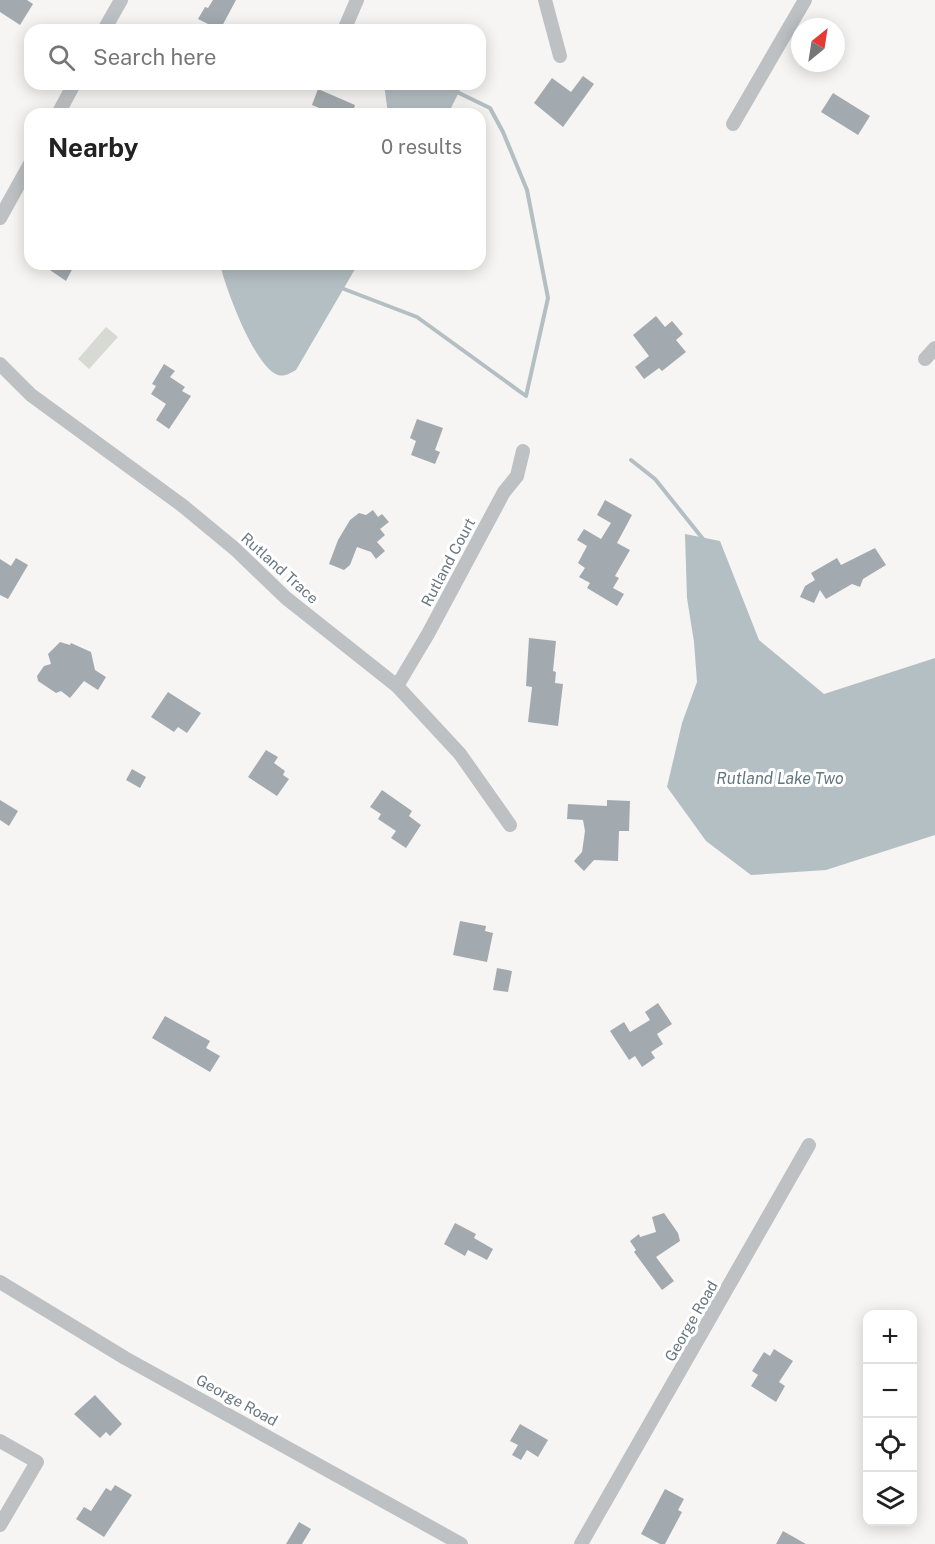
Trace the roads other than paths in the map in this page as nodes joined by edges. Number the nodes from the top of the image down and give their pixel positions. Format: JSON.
{"nodes":[{"id":1,"x":121,"y":0,"type":"edge"},
{"id":2,"x":357,"y":0,"type":"edge"},
{"id":3,"x":545,"y":0,"type":"edge"},
{"id":4,"x":805,"y":0,"type":"edge"},
{"id":5,"x":107,"y":24,"type":"edge"},
{"id":6,"x":347,"y":24,"type":"edge"},
{"id":7,"x":560,"y":56,"type":"dead end"},
{"id":8,"x":71,"y":90,"type":"edge"},
{"id":9,"x":61,"y":108,"type":"edge"},
{"id":10,"x":733,"y":124,"type":"dead end"},
{"id":11,"x":24,"y":175,"type":"edge"},
{"id":12,"x":0,"y":218,"type":"edge"},
{"id":13,"x":935,"y":348,"type":"edge"},
{"id":14,"x":925,"y":358,"type":"dead end"},
{"id":15,"x":0,"y":364,"type":"edge"},
{"id":16,"x":523,"y":451,"type":"dead end"},
{"id":17,"x":397,"y":686,"type":"junction"},
{"id":18,"x":510,"y":825,"type":"dead end"},
{"id":19,"x":809,"y":1145,"type":"dead end"},
{"id":20,"x":0,"y":1282,"type":"edge"},
{"id":21,"x":0,"y":1441,"type":"edge"},
{"id":22,"x":0,"y":1525,"type":"edge"},
{"id":23,"x":461,"y":1544,"type":"edge"},
{"id":24,"x":581,"y":1544,"type":"edge"}],
"edges":[{"from":1,"to":5,"type":"street"},
{"from":2,"to":6,"type":"street"},
{"from":3,"to":7,"type":"street"},
{"from":4,"to":10,"type":"street"},
{"from":8,"to":9,"type":"street"},
{"from":11,"to":12,"type":"street"},
{"from":13,"to":14,"type":"street"},
{"from":15,"to":17,"type":"street","name":"Rutland Trace"},
{"from":16,"to":17,"type":"street","name":"Rutland Court"},
{"from":17,"to":18,"type":"street","name":"Rutland Trace"},
{"from":19,"to":24,"type":"street","name":"George Road"},
{"from":20,"to":23,"type":"street","name":"George Road"},
{"from":21,"to":22,"type":"street"}]}
